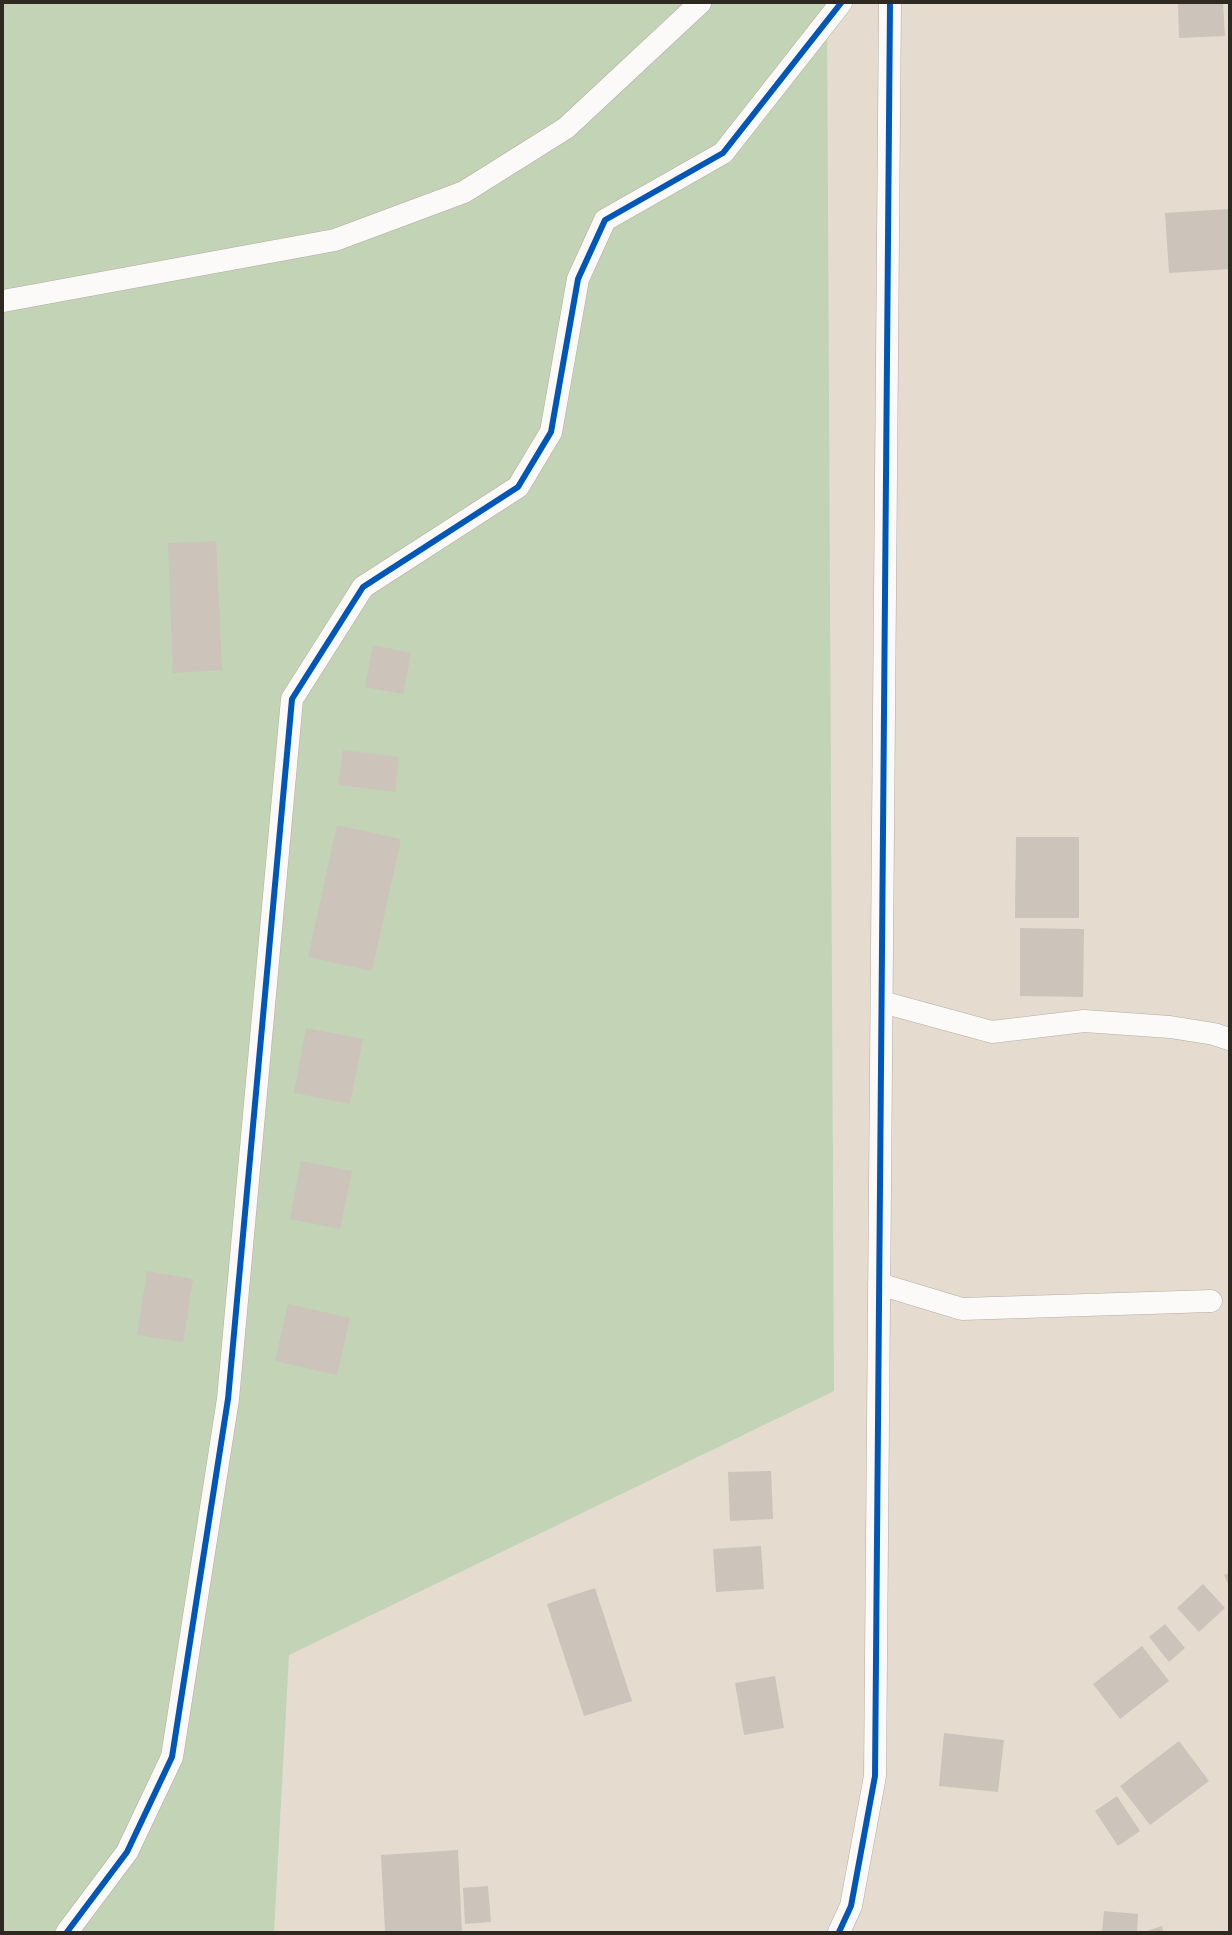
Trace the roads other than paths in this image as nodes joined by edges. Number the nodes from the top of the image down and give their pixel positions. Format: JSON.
{"nodes":[{"id":1,"x":700,"y":3,"type":"edge"},
{"id":2,"x":841,"y":3,"type":"edge"},
{"id":3,"x":890,"y":3,"type":"edge"},
{"id":4,"x":3,"y":301,"type":"edge"},
{"id":5,"x":882,"y":1002,"type":"junction"},
{"id":6,"x":1229,"y":1039,"type":"edge"},
{"id":7,"x":879,"y":1284,"type":"junction"},
{"id":8,"x":1211,"y":1301,"type":"dead end"},
{"id":9,"x":67,"y":1932,"type":"edge"},
{"id":10,"x":840,"y":1932,"type":"edge"}],
"edges":[{"from":1,"to":4,"type":"street"},
{"from":2,"to":9,"type":"street"},
{"from":3,"to":5,"type":"street"},
{"from":5,"to":6,"type":"street"},
{"from":5,"to":7,"type":"street"},
{"from":7,"to":8,"type":"street"},
{"from":7,"to":10,"type":"street"}]}
